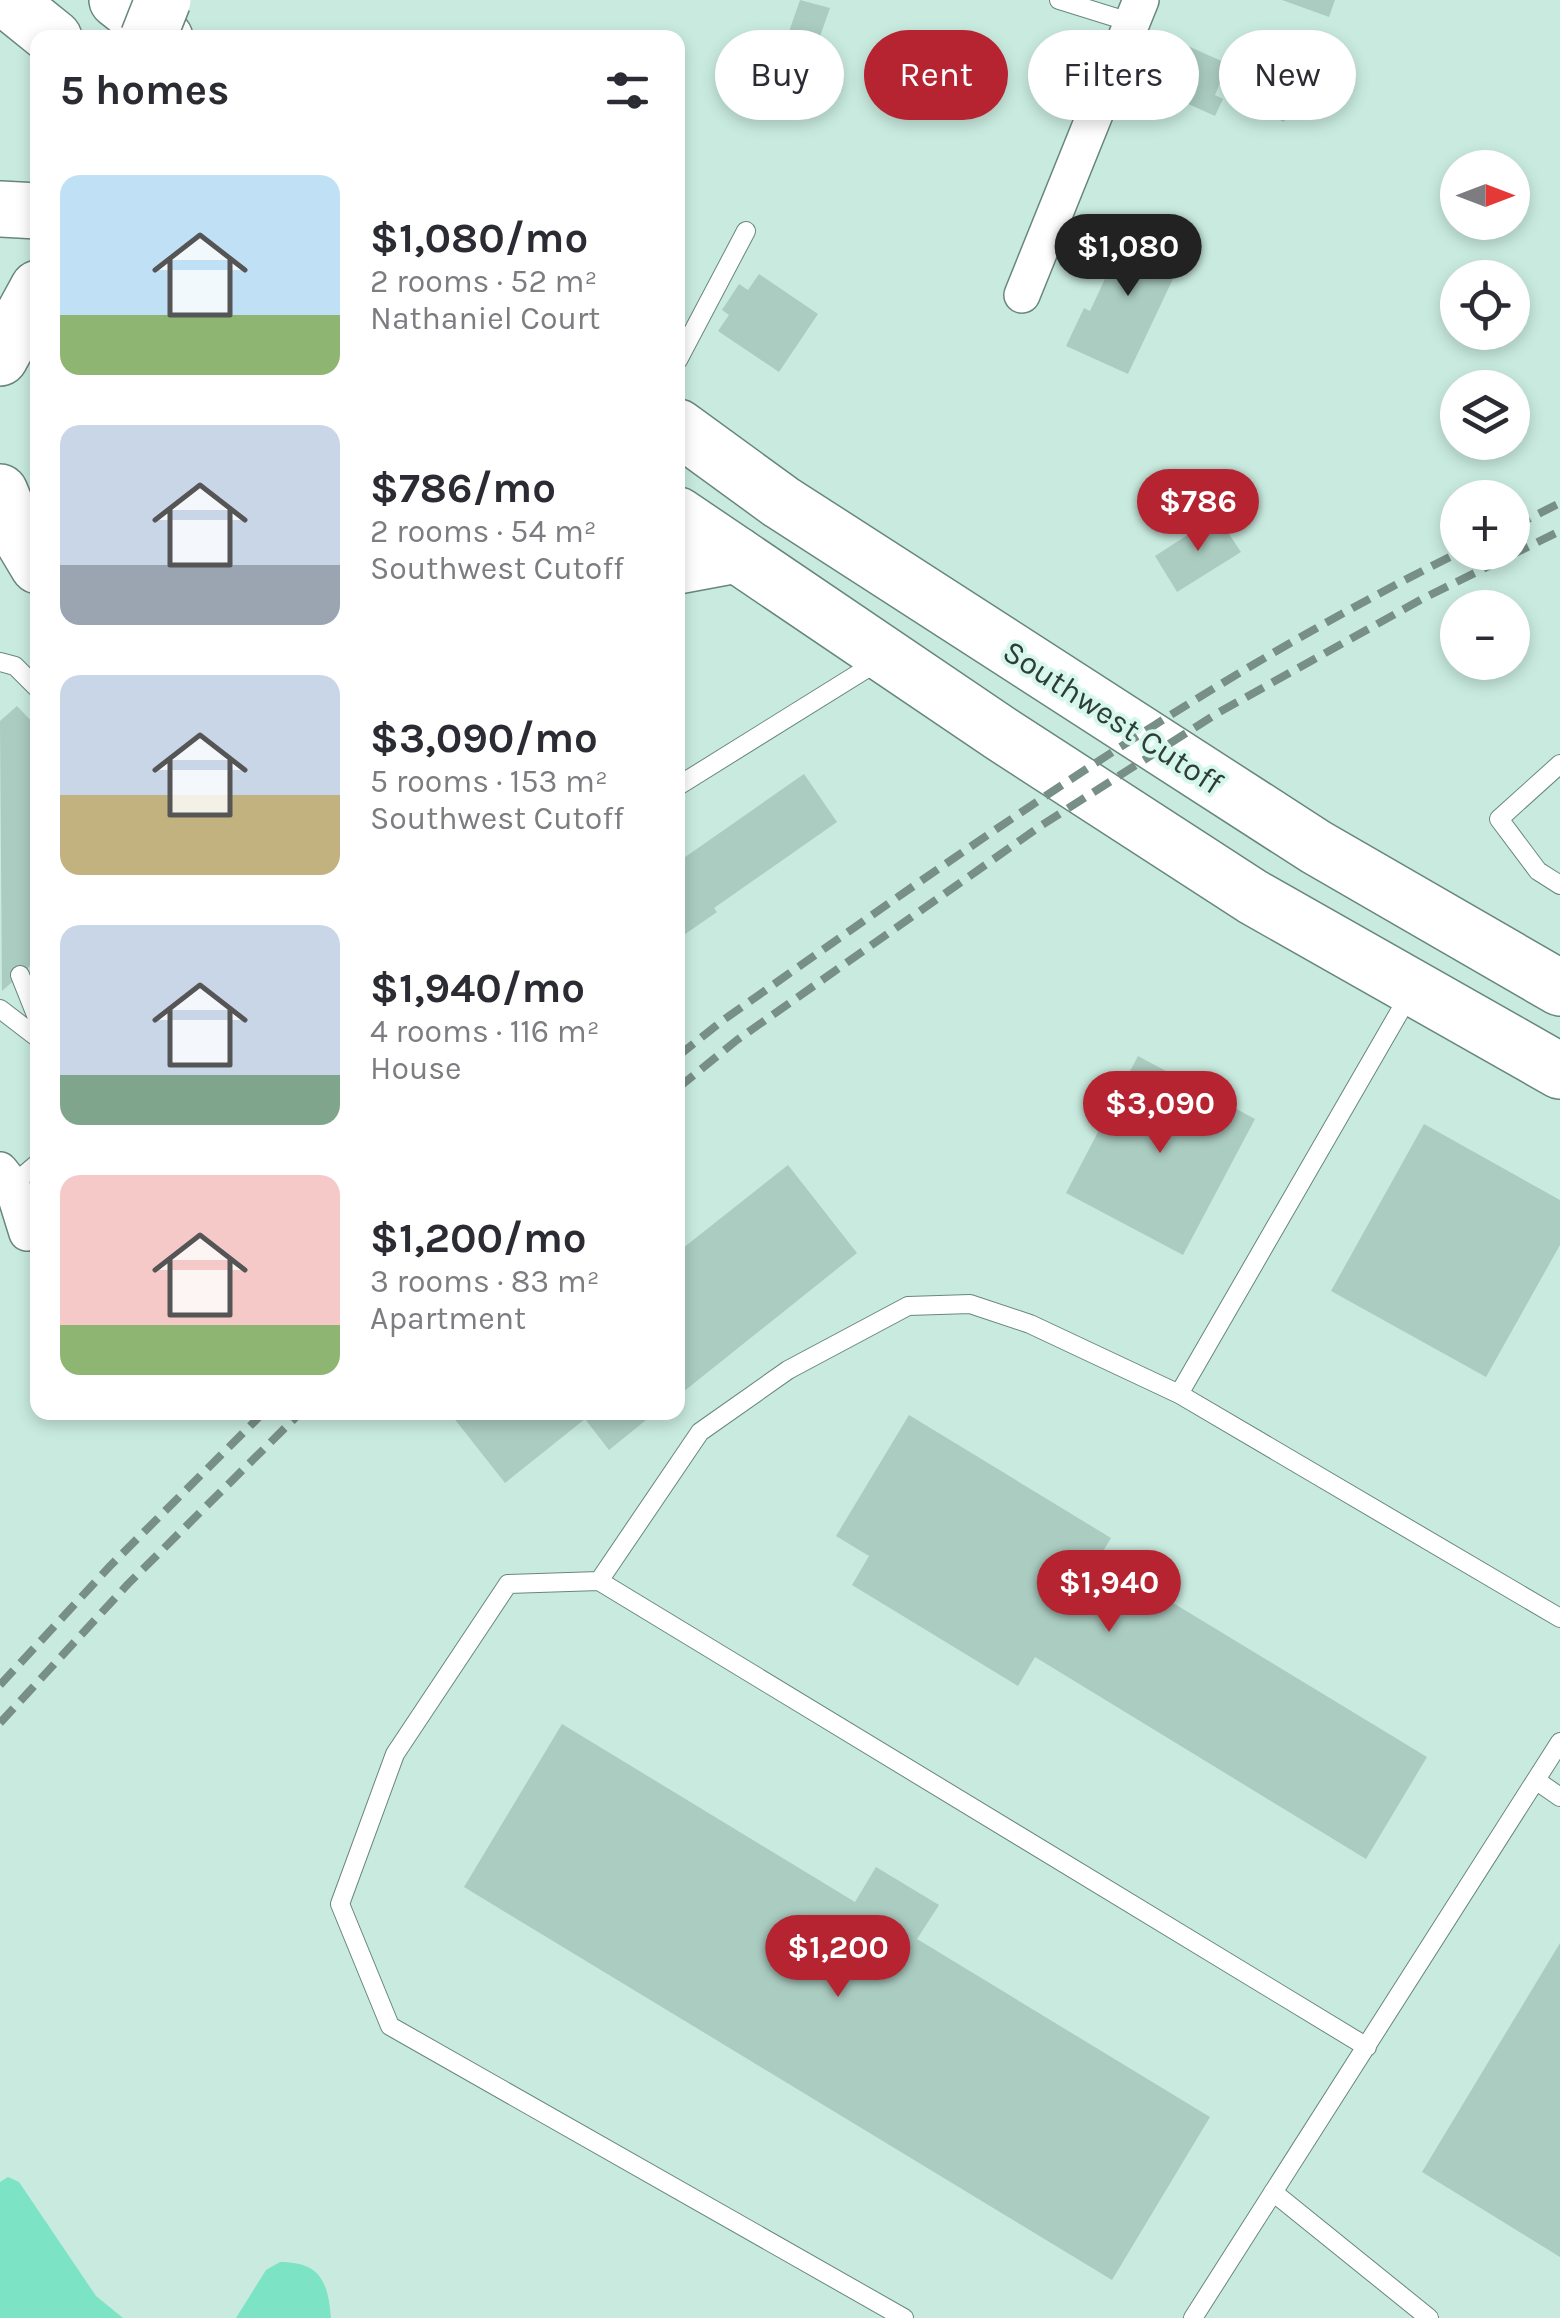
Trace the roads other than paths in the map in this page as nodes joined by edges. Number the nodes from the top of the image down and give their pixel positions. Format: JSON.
{"nodes":[{"id":1,"x":8,"y":0,"type":"edge"},
{"id":2,"x":117,"y":0,"type":"edge"},
{"id":3,"x":163,"y":0,"type":"edge"},
{"id":4,"x":1059,"y":0,"type":"edge"},
{"id":5,"x":1137,"y":11,"type":"edge"},
{"id":6,"x":44,"y":30,"type":"edge"},
{"id":7,"x":151,"y":30,"type":"edge"},
{"id":8,"x":155,"y":30,"type":"edge"},
{"id":9,"x":0,"y":208,"type":"edge"},
{"id":10,"x":30,"y":210,"type":"edge"},
{"id":11,"x":746,"y":231,"type":"dead end"},
{"id":12,"x":1022,"y":295,"type":"dead end"},
{"id":13,"x":30,"y":303,"type":"edge"},
{"id":14,"x":685,"y":347,"type":"edge"},
{"id":15,"x":0,"y":358,"type":"edge"},
{"id":16,"x":685,"y":433,"type":"edge"},
{"id":17,"x":0,"y":492,"type":"edge"},
{"id":18,"x":685,"y":520,"type":"edge"},
{"id":19,"x":30,"y":553,"type":"edge"},
{"id":20,"x":737,"y":555,"type":"junction"},
{"id":21,"x":685,"y":565,"type":"edge"},
{"id":22,"x":0,"y":572,"type":"edge"},
{"id":23,"x":30,"y":589,"type":"edge"},
{"id":24,"x":886,"y":656,"type":"junction"},
{"id":25,"x":0,"y":662,"type":"edge"},
{"id":26,"x":30,"y":682,"type":"edge"},
{"id":27,"x":1560,"y":764,"type":"edge"},
{"id":28,"x":685,"y":782,"type":"edge"},
{"id":29,"x":1560,"y":885,"type":"edge"},
{"id":30,"x":20,"y":975,"type":"dead end"},
{"id":31,"x":1414,"y":987,"type":"junction"},
{"id":32,"x":1560,"y":988,"type":"edge"},
{"id":33,"x":30,"y":1000,"type":"edge"},
{"id":34,"x":0,"y":1009,"type":"edge"},
{"id":35,"x":30,"y":1032,"type":"edge"},
{"id":36,"x":1560,"y":1071,"type":"edge"},
{"id":37,"x":17,"y":1172,"type":"edge"},
{"id":38,"x":27,"y":1233,"type":"dead end"},
{"id":39,"x":1179,"y":1394,"type":"junction"},
{"id":40,"x":600,"y":1581,"type":"junction"},
{"id":41,"x":1560,"y":1618,"type":"edge"},
{"id":42,"x":1560,"y":1742,"type":"edge"},
{"id":43,"x":1537,"y":1780,"type":"junction"},
{"id":44,"x":1560,"y":1798,"type":"edge"},
{"id":45,"x":1367,"y":2046,"type":"junction"},
{"id":46,"x":1273,"y":2192,"type":"junction"},
{"id":47,"x":904,"y":2318,"type":"edge"},
{"id":48,"x":1192,"y":2318,"type":"edge"},
{"id":49,"x":1429,"y":2318,"type":"edge"}],
"edges":[{"from":1,"to":6,"type":"main road"},
{"from":2,"to":8,"type":"main road"},
{"from":3,"to":7,"type":"main road","bridge":true},
{"from":4,"to":5,"type":"lane"},
{"from":5,"to":12,"type":"street"},
{"from":9,"to":10,"type":"main road"},
{"from":11,"to":14,"type":"lane"},
{"from":13,"to":15,"type":"main road"},
{"from":16,"to":32,"type":"main road","name":"Southwest Cutoff"},
{"from":17,"to":19,"type":"main road"},
{"from":18,"to":20,"type":"main road"},
{"from":20,"to":21,"type":"main road"},
{"from":20,"to":24,"type":"main road"},
{"from":22,"to":23,"type":"main road"},
{"from":24,"to":28,"type":"lane"},
{"from":24,"to":31,"type":"main road"},
{"from":25,"to":26,"type":"lane"},
{"from":27,"to":29,"type":"lane"},
{"from":30,"to":33,"type":"lane"},
{"from":31,"to":36,"type":"main road"},
{"from":31,"to":39,"type":"lane"},
{"from":34,"to":35,"type":"lane"},
{"from":37,"to":38,"type":"street"},
{"from":39,"to":40,"type":"lane"},
{"from":39,"to":41,"type":"lane"},
{"from":40,"to":45,"type":"lane"},
{"from":40,"to":47,"type":"lane"},
{"from":42,"to":43,"type":"lane"},
{"from":43,"to":44,"type":"lane"},
{"from":43,"to":45,"type":"lane"},
{"from":45,"to":46,"type":"lane"},
{"from":46,"to":48,"type":"lane"},
{"from":46,"to":49,"type":"lane"}]}
